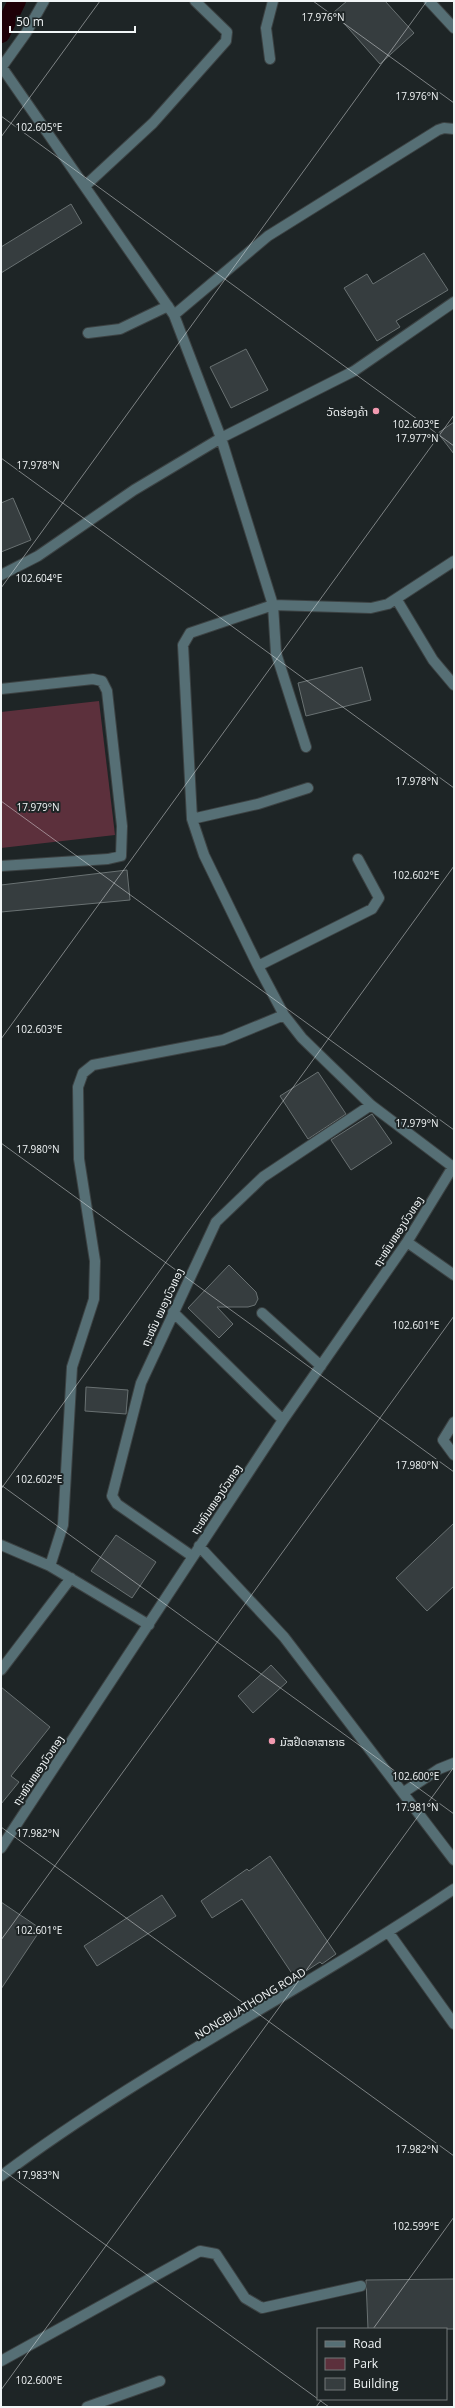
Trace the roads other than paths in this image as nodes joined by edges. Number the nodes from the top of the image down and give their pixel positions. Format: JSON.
{"nodes":[{"id":1,"x":44,"y":1,"type":"edge"},
{"id":2,"x":195,"y":1,"type":"edge"},
{"id":3,"x":273,"y":1,"type":"edge"},
{"id":4,"x":434,"y":2,"type":"edge"},
{"id":5,"x":454,"y":28,"type":"edge"},
{"id":6,"x":270,"y":59,"type":"dead end"},
{"id":7,"x":1,"y":67,"type":"edge"},
{"id":8,"x":454,"y":129,"type":"edge"},
{"id":9,"x":85,"y":186,"type":"junction"},
{"id":10,"x":454,"y":302,"type":"edge"},
{"id":11,"x":171,"y":310,"type":"junction"},
{"id":12,"x":88,"y":333,"type":"dead end"},
{"id":13,"x":221,"y":438,"type":"junction"},
{"id":14,"x":454,"y":561,"type":"edge"},
{"id":15,"x":1,"y":575,"type":"edge"},
{"id":16,"x":397,"y":600,"type":"junction"},
{"id":17,"x":273,"y":605,"type":"junction"},
{"id":18,"x":454,"y":685,"type":"edge"},
{"id":19,"x":1,"y":689,"type":"edge"},
{"id":20,"x":306,"y":747,"type":"dead end"},
{"id":21,"x":308,"y":788,"type":"dead end"},
{"id":22,"x":192,"y":819,"type":"junction"},
{"id":23,"x":358,"y":859,"type":"dead end"},
{"id":24,"x":1,"y":866,"type":"edge"},
{"id":25,"x":258,"y":966,"type":"junction"},
{"id":26,"x":284,"y":1015,"type":"junction"},
{"id":27,"x":371,"y":1105,"type":"junction"},
{"id":28,"x":453,"y":1166,"type":"edge"},
{"id":29,"x":407,"y":1242,"type":"junction"},
{"id":30,"x":454,"y":1275,"type":"edge"},
{"id":31,"x":173,"y":1312,"type":"junction"},
{"id":32,"x":262,"y":1313,"type":"dead end"},
{"id":33,"x":321,"y":1366,"type":"junction"},
{"id":34,"x":283,"y":1420,"type":"junction"},
{"id":35,"x":454,"y":1422,"type":"edge"},
{"id":36,"x":454,"y":1455,"type":"edge"},
{"id":37,"x":1,"y":1545,"type":"edge"},
{"id":38,"x":199,"y":1546,"type":"junction"},
{"id":39,"x":192,"y":1556,"type":"junction"},
{"id":40,"x":50,"y":1566,"type":"junction"},
{"id":41,"x":71,"y":1578,"type":"junction"},
{"id":42,"x":149,"y":1625,"type":"junction"},
{"id":43,"x":1,"y":1670,"type":"edge"},
{"id":44,"x":454,"y":1763,"type":"edge"},
{"id":45,"x":404,"y":1792,"type":"junction"},
{"id":46,"x":1,"y":1848,"type":"edge"},
{"id":47,"x":454,"y":1860,"type":"edge"},
{"id":48,"x":454,"y":1889,"type":"edge"},
{"id":49,"x":389,"y":1933,"type":"junction"},
{"id":50,"x":454,"y":2024,"type":"edge"},
{"id":51,"x":1,"y":2176,"type":"edge"},
{"id":52,"x":361,"y":2286,"type":"dead end"},
{"id":53,"x":1,"y":2361,"type":"edge"},
{"id":54,"x":160,"y":2381,"type":"dead end"},
{"id":55,"x":87,"y":2407,"type":"edge"}],
"edges":[{"from":1,"to":7,"type":"street"},
{"from":2,"to":9,"type":"street"},
{"from":3,"to":6,"type":"street"},
{"from":4,"to":5,"type":"street"},
{"from":7,"to":9,"type":"street"},
{"from":8,"to":11,"type":"street"},
{"from":9,"to":11,"type":"street"},
{"from":10,"to":13,"type":"street"},
{"from":11,"to":12,"type":"street"},
{"from":11,"to":13,"type":"street"},
{"from":13,"to":15,"type":"street"},
{"from":13,"to":17,"type":"street"},
{"from":14,"to":16,"type":"street"},
{"from":16,"to":17,"type":"street"},
{"from":16,"to":18,"type":"street"},
{"from":17,"to":20,"type":"street"},
{"from":17,"to":22,"type":"street"},
{"from":19,"to":24,"type":"street"},
{"from":21,"to":22,"type":"street"},
{"from":22,"to":25,"type":"street"},
{"from":23,"to":25,"type":"street"},
{"from":25,"to":26,"type":"street"},
{"from":26,"to":27,"type":"street"},
{"from":26,"to":40,"type":"street"},
{"from":27,"to":28,"type":"street"},
{"from":27,"to":31,"type":"street","name":"ຖະໜົນ ໝອງບົວທອງ"},
{"from":28,"to":29,"type":"street","name":"ຖະໜົນໜອງບົວທອງ"},
{"from":29,"to":30,"type":"street"},
{"from":29,"to":33,"type":"street","name":"ຖະໜົນໜອງບົວທອງ"},
{"from":31,"to":34,"type":"street"},
{"from":31,"to":39,"type":"street","name":"ຖະໜົນ ໝອງບົວທອງ"},
{"from":32,"to":33,"type":"street"},
{"from":33,"to":34,"type":"street","name":"ຖະໜົນໜອງບົວທອງ"},
{"from":34,"to":38,"type":"street","name":"ຖະໜົນໜອງບົວທອງ"},
{"from":35,"to":36,"type":"street"},
{"from":37,"to":40,"type":"street"},
{"from":38,"to":39,"type":"street","name":"ຖະໜົນໜອງບົວທອງ"},
{"from":38,"to":45,"type":"street"},
{"from":39,"to":42,"type":"street","name":"ຖະໜົນໜອງບົວທອງ"},
{"from":40,"to":41,"type":"street"},
{"from":41,"to":42,"type":"street"},
{"from":41,"to":43,"type":"street"},
{"from":42,"to":46,"type":"street","name":"ຖະໜົນໜອງບົວທອງ"},
{"from":44,"to":45,"type":"street"},
{"from":45,"to":47,"type":"street"},
{"from":48,"to":49,"type":"street","name":"NONGBUATHONG ROAD"},
{"from":49,"to":50,"type":"street"},
{"from":49,"to":51,"type":"street","name":"NONGBUATHONG ROAD"},
{"from":52,"to":53,"type":"street"},
{"from":54,"to":55,"type":"street"}]}
